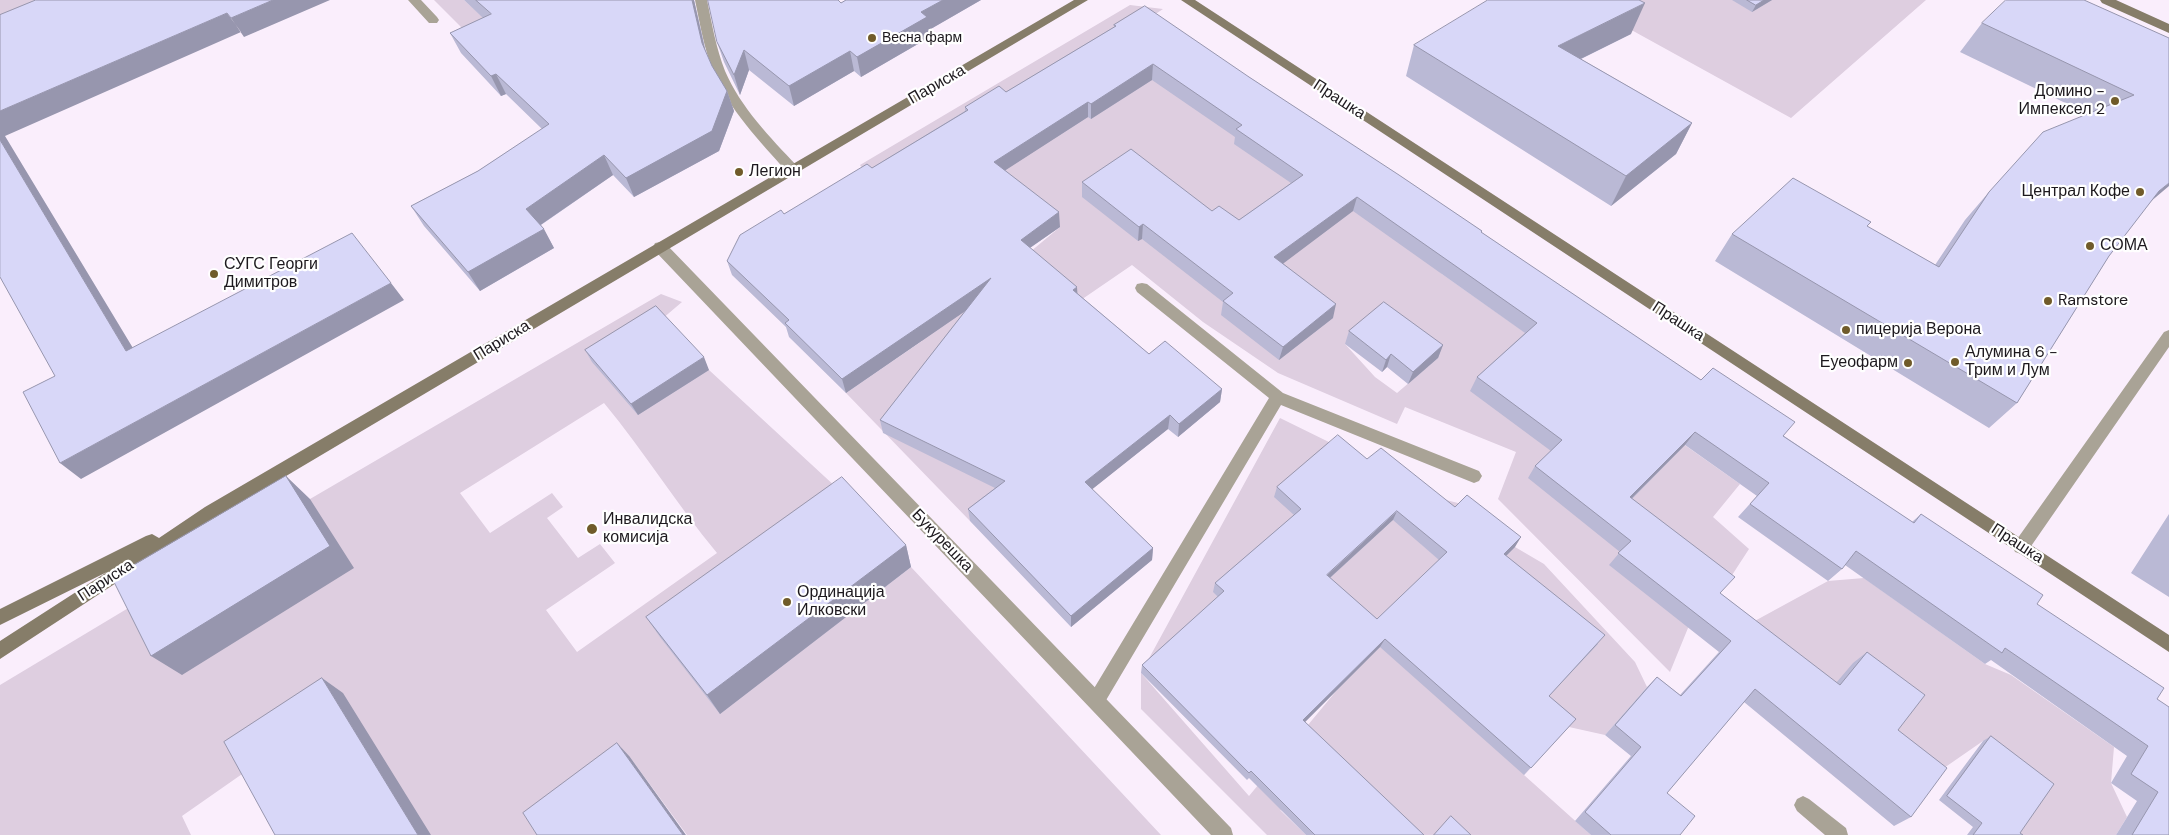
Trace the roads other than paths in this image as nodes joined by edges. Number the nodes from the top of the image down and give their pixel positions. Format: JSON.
{"nodes":[{"id":1,"x":414,"y":0,"type":"edge"},
{"id":2,"x":701,"y":0,"type":"edge"},
{"id":3,"x":1082,"y":0,"type":"edge"},
{"id":4,"x":1187,"y":0,"type":"edge"},
{"id":5,"x":2106,"y":0,"type":"edge"},
{"id":6,"x":434,"y":20,"type":"dead end"},
{"id":7,"x":2169,"y":29,"type":"edge"},
{"id":8,"x":792,"y":169,"type":"junction"},
{"id":9,"x":660,"y":247,"type":"junction"},
{"id":10,"x":1142,"y":288,"type":"dead end"},
{"id":11,"x":2169,"y":336,"type":"edge"},
{"id":12,"x":1278,"y":397,"type":"junction"},
{"id":13,"x":1474,"y":476,"type":"dead end"},
{"id":14,"x":211,"y":512,"type":"junction"},
{"id":15,"x":2022,"y":547,"type":"junction"},
{"id":16,"x":0,"y":617,"type":"edge"},
{"id":17,"x":2169,"y":644,"type":"edge"},
{"id":18,"x":0,"y":651,"type":"edge"},
{"id":19,"x":1096,"y":702,"type":"junction"},
{"id":20,"x":1803,"y":805,"type":"dead end"},
{"id":21,"x":1224,"y":835,"type":"edge"},
{"id":22,"x":1839,"y":835,"type":"edge"}],
"edges":[{"from":1,"to":6,"type":"street"},
{"from":2,"to":8,"type":"street"},
{"from":3,"to":8,"type":"street","name":"Париска"},
{"from":4,"to":15,"type":"street","name":"Прашка"},
{"from":5,"to":7,"type":"street"},
{"from":8,"to":9,"type":"street","name":"Париска"},
{"from":9,"to":14,"type":"street","name":"Париска"},
{"from":9,"to":19,"type":"street","name":"Букурешка"},
{"from":10,"to":12,"type":"street"},
{"from":11,"to":15,"type":"street"},
{"from":12,"to":13,"type":"street"},
{"from":12,"to":19,"type":"street"},
{"from":14,"to":16,"type":"street","name":"Париска"},
{"from":14,"to":18,"type":"street","name":"Париска"},
{"from":15,"to":17,"type":"street","name":"Прашка"},
{"from":19,"to":21,"type":"street","name":"Букурешка"},
{"from":20,"to":22,"type":"street"}]}
